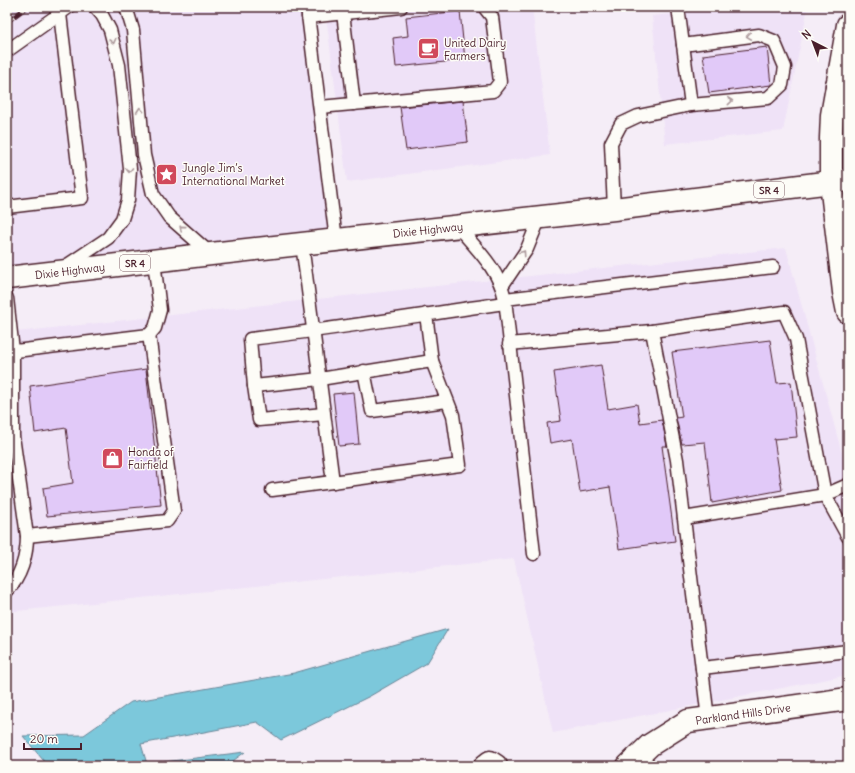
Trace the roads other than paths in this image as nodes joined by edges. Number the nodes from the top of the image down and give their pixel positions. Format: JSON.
{"nodes":[{"id":1,"x":95,"y":7,"type":"edge"},
{"id":2,"x":126,"y":7,"type":"edge"},
{"id":3,"x":401,"y":7,"type":"edge"},
{"id":4,"x":484,"y":7,"type":"edge"},
{"id":5,"x":678,"y":7,"type":"edge"},
{"id":6,"x":65,"y":10,"type":"edge"},
{"id":7,"x":308,"y":12,"type":"edge"},
{"id":8,"x":343,"y":13,"type":"junction"},
{"id":9,"x":848,"y":25,"type":"edge"},
{"id":10,"x":683,"y":45,"type":"junction"},
{"id":11,"x":7,"y":51,"type":"edge"},
{"id":12,"x":843,"y":91,"type":"edge"},
{"id":13,"x":354,"y":104,"type":"junction"},
{"id":14,"x":691,"y":104,"type":"junction"},
{"id":15,"x":320,"y":108,"type":"junction"},
{"id":16,"x":840,"y":181,"type":"edge"},
{"id":17,"x":7,"y":207,"type":"edge"},
{"id":18,"x":614,"y":209,"type":"junction"},
{"id":19,"x":540,"y":217,"type":"junction"},
{"id":20,"x":458,"y":227,"type":"junction"},
{"id":21,"x":336,"y":240,"type":"junction"},
{"id":22,"x":302,"y":244,"type":"junction"},
{"id":23,"x":211,"y":254,"type":"junction"},
{"id":24,"x":154,"y":260,"type":"junction"},
{"id":25,"x":773,"y":267,"type":"dead end"},
{"id":26,"x":58,"y":272,"type":"junction"},
{"id":27,"x":7,"y":278,"type":"edge"},
{"id":28,"x":502,"y":286,"type":"junction"},
{"id":29,"x":7,"y":298,"type":"edge"},
{"id":30,"x":505,"y":301,"type":"junction"},
{"id":31,"x":848,"y":312,"type":"edge"},
{"id":32,"x":426,"y":314,"type":"junction"},
{"id":33,"x":652,"y":331,"type":"junction"},
{"id":34,"x":313,"y":332,"type":"junction"},
{"id":35,"x":149,"y":335,"type":"junction"},
{"id":36,"x":509,"y":344,"type":"junction"},
{"id":37,"x":10,"y":352,"type":"edge"},
{"id":38,"x":432,"y":361,"type":"junction"},
{"id":39,"x":364,"y":371,"type":"junction"},
{"id":40,"x":320,"y":378,"type":"junction"},
{"id":41,"x":254,"y":386,"type":"junction"},
{"id":42,"x":447,"y":401,"type":"junction"},
{"id":43,"x":324,"y":414,"type":"junction"},
{"id":44,"x":333,"y":482,"type":"junction"},
{"id":45,"x":848,"y":485,"type":"edge"},
{"id":46,"x":272,"y":490,"type":"dead end"},
{"id":47,"x":825,"y":495,"type":"junction"},
{"id":48,"x":684,"y":518,"type":"junction"},
{"id":49,"x":27,"y":536,"type":"junction"},
{"id":50,"x":848,"y":537,"type":"edge"},
{"id":51,"x":534,"y":554,"type":"dead end"},
{"id":52,"x":7,"y":591,"type":"edge"},
{"id":53,"x":848,"y":651,"type":"edge"},
{"id":54,"x":702,"y":668,"type":"junction"},
{"id":55,"x":848,"y":699,"type":"edge"},
{"id":56,"x":708,"y":718,"type":"junction"},
{"id":57,"x":485,"y":766,"type":"edge"},
{"id":58,"x":496,"y":766,"type":"edge"},
{"id":59,"x":628,"y":766,"type":"edge"}],
"edges":[{"from":1,"to":26,"type":"lane","one_way":true},
{"from":23,"to":2,"type":"lane","one_way":true},
{"from":3,"to":8,"type":"lane"},
{"from":4,"to":13,"type":"lane"},
{"from":5,"to":10,"type":"lane"},
{"from":6,"to":11,"type":"lane"},
{"from":6,"to":17,"type":"lane"},
{"from":7,"to":8,"type":"lane"},
{"from":7,"to":15,"type":"lane"},
{"from":8,"to":13,"type":"lane"},
{"from":9,"to":12,"type":"main road"},
{"from":10,"to":14,"type":"lane"},
{"from":14,"to":10,"type":"lane","one_way":true},
{"from":12,"to":16,"type":"main road"},
{"from":13,"to":15,"type":"lane"},
{"from":14,"to":18,"type":"lane"},
{"from":15,"to":21,"type":"lane"},
{"from":16,"to":18,"type":"main road","name":"Dixie Highway","number":"SR 4"},
{"from":16,"to":31,"type":"main road"},
{"from":18,"to":19,"type":"main road","name":"Dixie Highway","number":"SR 4"},
{"from":19,"to":20,"type":"main road","name":"Dixie Highway","number":"SR 4"},
{"from":28,"to":19,"type":"lane","one_way":true},
{"from":20,"to":21,"type":"main road","name":"Dixie Highway","number":"SR 4"},
{"from":20,"to":28,"type":"lane"},
{"from":21,"to":22,"type":"main road","name":"Dixie Highway","number":"SR 4"},
{"from":22,"to":23,"type":"main road","name":"Dixie Highway","number":"SR 4"},
{"from":22,"to":34,"type":"lane"},
{"from":23,"to":24,"type":"main road","name":"Dixie Highway","number":"SR 4"},
{"from":24,"to":26,"type":"main road","name":"Dixie Highway","number":"SR 4"},
{"from":24,"to":35,"type":"lane"},
{"from":25,"to":30,"type":"lane"},
{"from":26,"to":27,"type":"main road","name":"Dixie Highway","number":"SR 4"},
{"from":28,"to":30,"type":"lane"},
{"from":29,"to":37,"type":"lane"},
{"from":30,"to":32,"type":"lane"},
{"from":30,"to":36,"type":"lane"},
{"from":32,"to":34,"type":"lane"},
{"from":32,"to":38,"type":"lane"},
{"from":33,"to":36,"type":"lane"},
{"from":33,"to":47,"type":"lane"},
{"from":33,"to":48,"type":"lane"},
{"from":34,"to":40,"type":"lane"},
{"from":34,"to":41,"type":"lane"},
{"from":35,"to":37,"type":"lane"},
{"from":35,"to":49,"type":"lane"},
{"from":36,"to":51,"type":"lane"},
{"from":37,"to":49,"type":"lane"},
{"from":38,"to":39,"type":"lane"},
{"from":38,"to":42,"type":"lane"},
{"from":39,"to":40,"type":"lane"},
{"from":39,"to":42,"type":"lane"},
{"from":40,"to":41,"type":"lane"},
{"from":40,"to":43,"type":"lane"},
{"from":41,"to":43,"type":"lane"},
{"from":42,"to":44,"type":"lane"},
{"from":43,"to":44,"type":"lane"},
{"from":44,"to":46,"type":"lane"},
{"from":45,"to":47,"type":"lane"},
{"from":47,"to":48,"type":"lane"},
{"from":47,"to":50,"type":"lane"},
{"from":48,"to":54,"type":"lane"},
{"from":49,"to":52,"type":"lane"},
{"from":53,"to":54,"type":"lane"},
{"from":54,"to":56,"type":"lane"},
{"from":55,"to":56,"type":"main road","name":"Parkland Hills Drive"},
{"from":56,"to":59,"type":"main road","name":"Parkland Hills Drive"},
{"from":57,"to":58,"type":"main road"}]}
